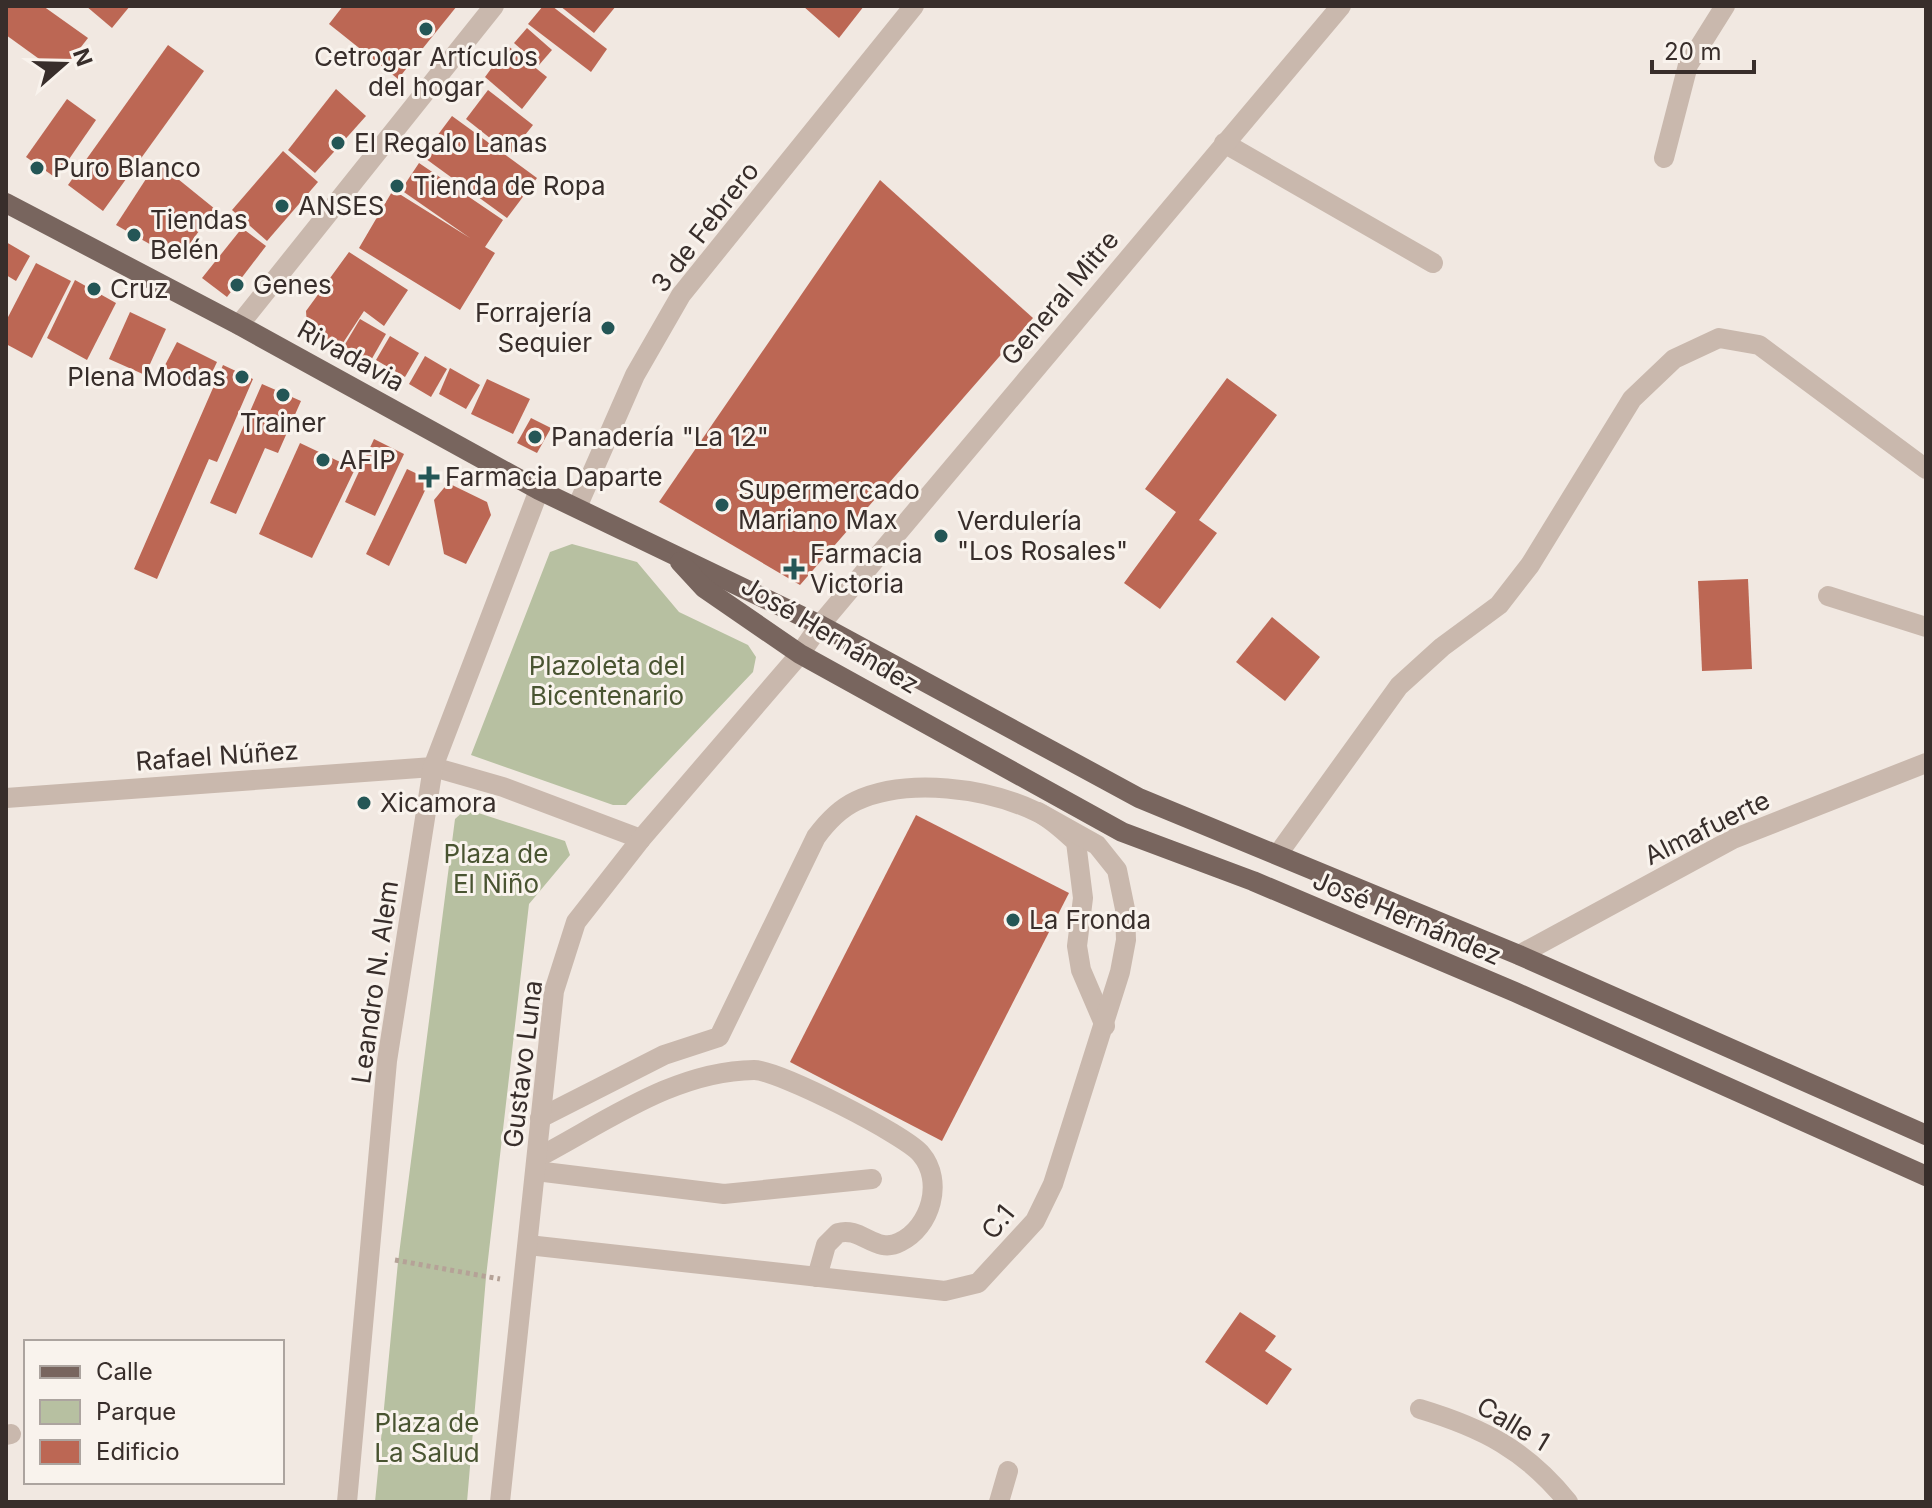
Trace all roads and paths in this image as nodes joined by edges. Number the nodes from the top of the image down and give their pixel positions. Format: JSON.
{"nodes":[{"id":1,"x":494,"y":6,"type":"edge"},
{"id":2,"x":914,"y":6,"type":"edge"},
{"id":3,"x":1341,"y":6,"type":"edge"},
{"id":4,"x":1725,"y":6,"type":"edge"},
{"id":5,"x":1224,"y":143,"type":"junction"},
{"id":6,"x":1664,"y":158,"type":"dead end"},
{"id":7,"x":6,"y":203,"type":"edge"},
{"id":8,"x":1433,"y":263,"type":"dead end"},
{"id":9,"x":239,"y":325,"type":"junction"},
{"id":10,"x":1926,"y":469,"type":"edge"},
{"id":11,"x":539,"y":490,"type":"junction"},
{"id":12,"x":578,"y":505,"type":"junction"},
{"id":13,"x":672,"y":553,"type":"junction"},
{"id":14,"x":1828,"y":596,"type":"dead end"},
{"id":15,"x":820,"y":625,"type":"junction"},
{"id":16,"x":1926,"y":627,"type":"edge"},
{"id":17,"x":800,"y":654,"type":"junction"},
{"id":18,"x":1926,"y":763,"type":"edge"},
{"id":19,"x":433,"y":767,"type":"junction"},
{"id":20,"x":1049,"y":792,"type":"junction"},
{"id":21,"x":6,"y":798,"type":"edge"},
{"id":22,"x":1038,"y":812,"type":"junction"},
{"id":23,"x":641,"y":839,"type":"junction"},
{"id":24,"x":1278,"y":854,"type":"junction"},
{"id":25,"x":1519,"y":955,"type":"junction"},
{"id":26,"x":1105,"y":1026,"type":"junction"},
{"id":27,"x":540,"y":1118,"type":"junction"},
{"id":28,"x":1926,"y":1135,"type":"edge"},
{"id":29,"x":537,"y":1164,"type":"junction"},
{"id":30,"x":1926,"y":1176,"type":"edge"},
{"id":31,"x":872,"y":1179,"type":"dead end"},
{"id":32,"x":528,"y":1245,"type":"junction"},
{"id":33,"x":372,"y":1257,"type":"junction"},
{"id":34,"x":817,"y":1277,"type":"junction"},
{"id":35,"x":520,"y":1283,"type":"junction"},
{"id":36,"x":1420,"y":1409,"type":"dead end"},
{"id":37,"x":1008,"y":1471,"type":"dead end"},
{"id":38,"x":347,"y":1502,"type":"edge"},
{"id":39,"x":500,"y":1502,"type":"edge"},
{"id":40,"x":999,"y":1502,"type":"edge"},
{"id":41,"x":1568,"y":1502,"type":"edge"}],
"edges":[{"from":1,"to":9,"type":"street"},
{"from":2,"to":12,"type":"street","name":"3 de Febrero"},
{"from":3,"to":5,"type":"street","name":"General Mitre"},
{"from":4,"to":6,"type":"street"},
{"from":5,"to":8,"type":"street"},
{"from":5,"to":15,"type":"street","name":"General Mitre"},
{"from":7,"to":9,"type":"main road","name":"Rivadavia"},
{"from":9,"to":11,"type":"main road","name":"Rivadavia"},
{"from":10,"to":24,"type":"street"},
{"from":11,"to":12,"type":"main road","name":"Rivadavia"},
{"from":11,"to":19,"type":"street","name":"Leandro N. Alem"},
{"from":12,"to":13,"type":"main road","name":"Rivadavia"},
{"from":13,"to":15,"type":"main road","name":"José Hernández"},
{"from":13,"to":17,"type":"main road","name":"José Hernández"},
{"from":14,"to":16,"type":"street"},
{"from":15,"to":17,"type":"street","name":"Gustavo Luna"},
{"from":15,"to":24,"type":"main road","name":"José Hernández"},
{"from":17,"to":20,"type":"main road","name":"José Hernández"},
{"from":17,"to":23,"type":"street","name":"Gustavo Luna"},
{"from":18,"to":25,"type":"street","name":"Almafuerte"},
{"from":19,"to":21,"type":"street","name":"Rafael Núñez"},
{"from":19,"to":23,"type":"street"},
{"from":19,"to":33,"type":"street","name":"Leandro N. Alem"},
{"from":20,"to":22,"type":"street"},
{"from":20,"to":30,"type":"main road","name":"José Hernández"},
{"from":22,"to":26,"type":"street"},
{"from":22,"to":26,"type":"street","name":"C.1"},
{"from":22,"to":27,"type":"street"},
{"from":23,"to":27,"type":"street","name":"Gustavo Luna"},
{"from":24,"to":25,"type":"main road","name":"José Hernández"},
{"from":25,"to":28,"type":"main road","name":"José Hernández"},
{"from":26,"to":34,"type":"street","name":"C.1"},
{"from":27,"to":29,"type":"street","name":"Gustavo Luna"},
{"from":29,"to":31,"type":"street"},
{"from":29,"to":32,"type":"street","name":"Gustavo Luna"},
{"from":29,"to":34,"type":"street"},
{"from":32,"to":34,"type":"street","name":"C.1"},
{"from":32,"to":35,"type":"street","name":"Gustavo Luna"},
{"from":33,"to":35,"type":"path"},
{"from":33,"to":38,"type":"street","name":"Leandro N. Alem"},
{"from":35,"to":39,"type":"street","name":"Gustavo Luna"},
{"from":36,"to":41,"type":"street","name":"Calle 1"},
{"from":37,"to":40,"type":"street"}]}
